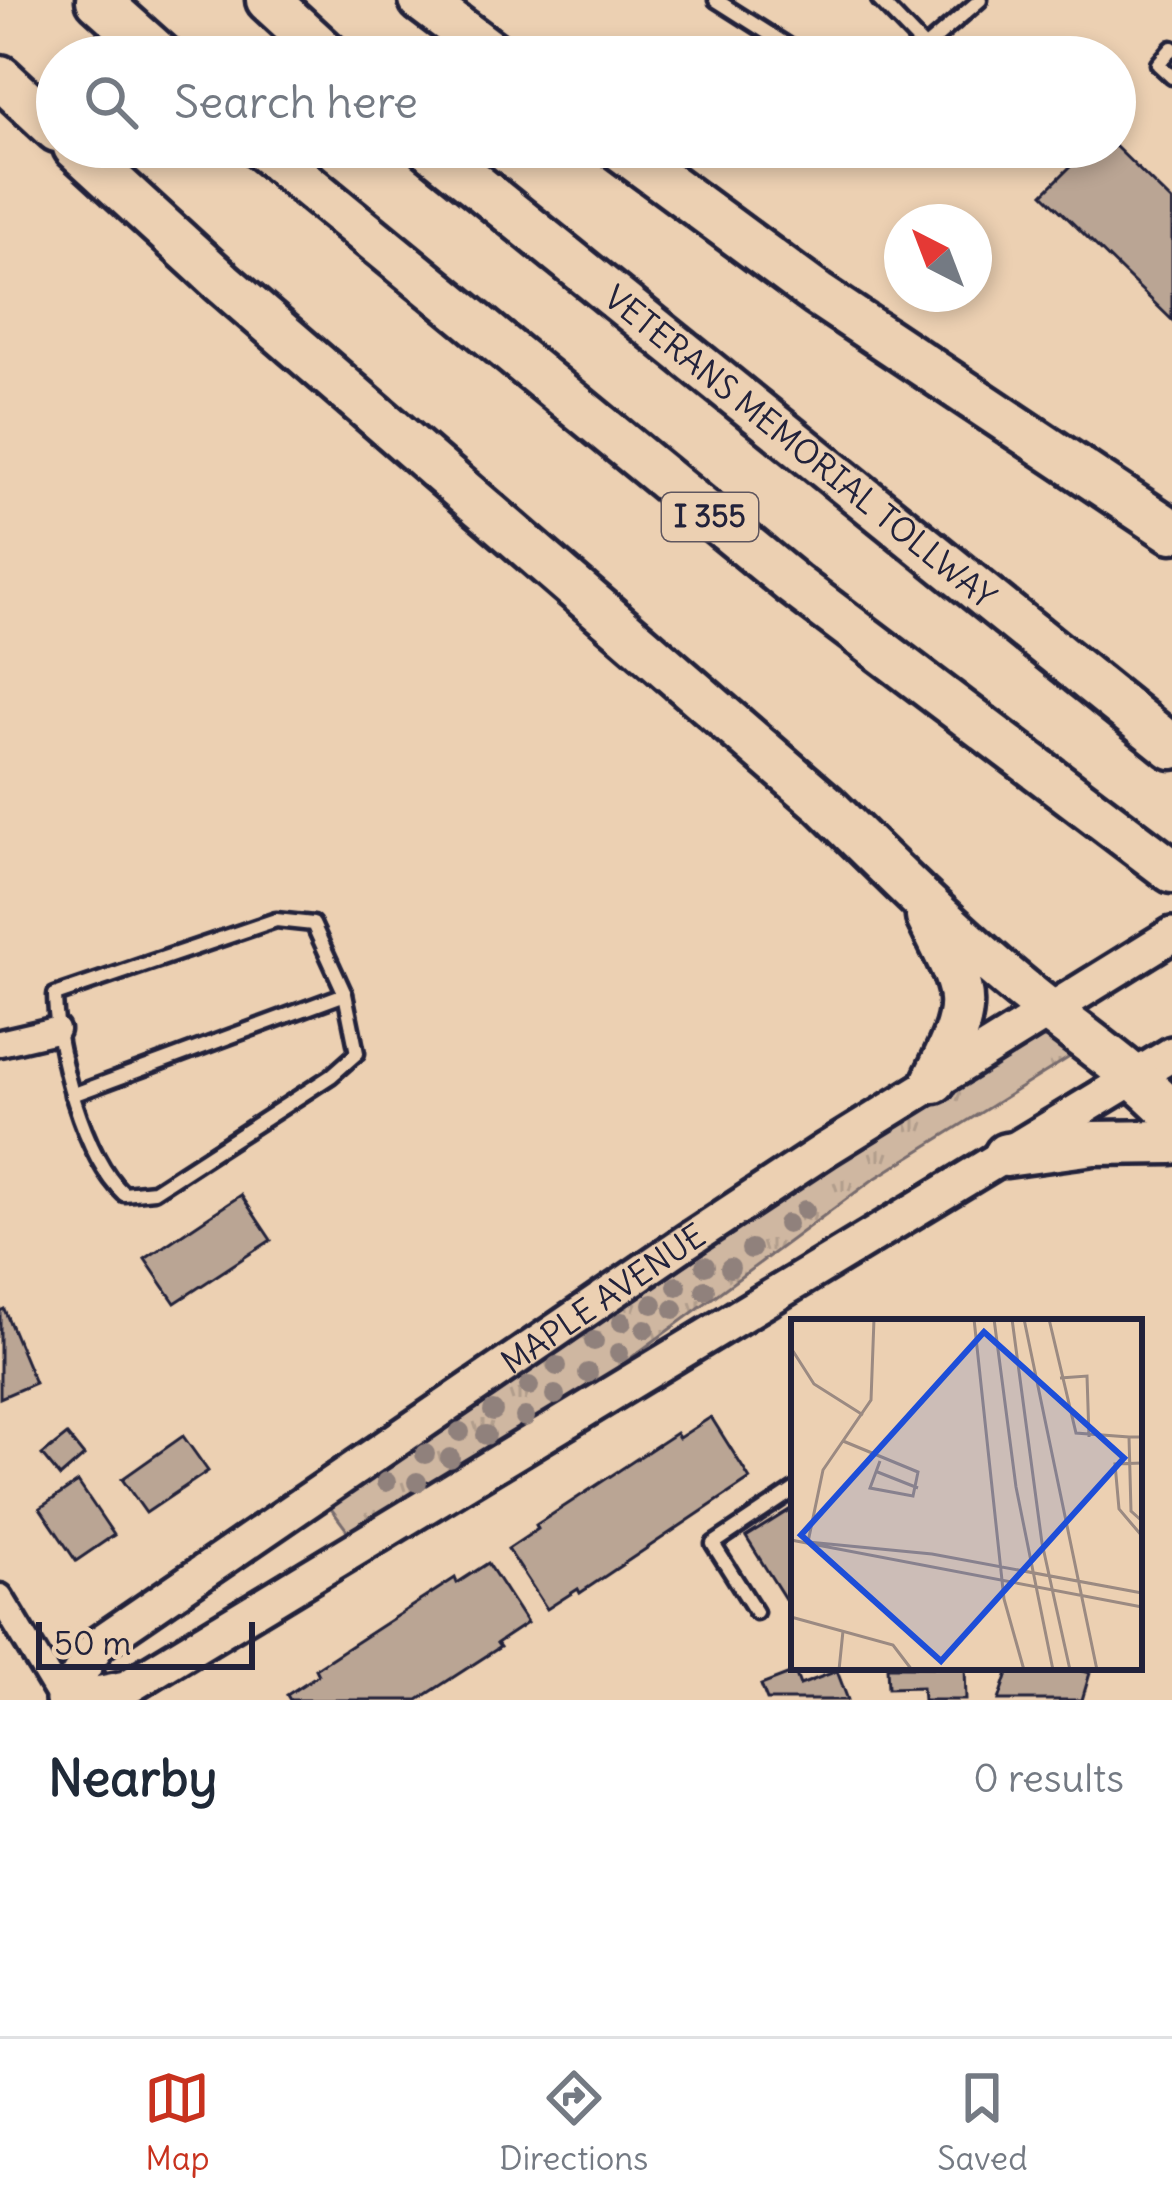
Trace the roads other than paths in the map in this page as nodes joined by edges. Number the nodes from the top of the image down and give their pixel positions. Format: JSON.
{"nodes":[{"id":1,"x":98,"y":0,"type":"edge"},
{"id":2,"x":268,"y":0,"type":"edge"},
{"id":3,"x":421,"y":0,"type":"edge"},
{"id":4,"x":716,"y":0,"type":"edge"},
{"id":5,"x":879,"y":0,"type":"edge"},
{"id":6,"x":980,"y":0,"type":"edge"},
{"id":7,"x":138,"y":36,"type":"edge"},
{"id":8,"x":307,"y":36,"type":"edge"},
{"id":9,"x":469,"y":36,"type":"edge"},
{"id":10,"x":773,"y":36,"type":"edge"},
{"id":11,"x":906,"y":36,"type":"edge"},
{"id":12,"x":939,"y":36,"type":"edge"},
{"id":13,"x":1172,"y":48,"type":"edge"},
{"id":14,"x":0,"y":77,"type":"edge"},
{"id":15,"x":1172,"y":77,"type":"edge"},
{"id":16,"x":36,"y":110,"type":"edge"},
{"id":17,"x":98,"y":168,"type":"edge"},
{"id":18,"x":287,"y":168,"type":"edge"},
{"id":19,"x":455,"y":168,"type":"edge"},
{"id":20,"x":646,"y":168,"type":"edge"},
{"id":21,"x":1172,"y":531,"type":"edge"},
{"id":22,"x":1172,"y":747,"type":"edge"},
{"id":23,"x":1172,"y":871,"type":"edge"},
{"id":24,"x":916,"y":895,"type":"junction"},
{"id":25,"x":1172,"y":935,"type":"edge"},
{"id":26,"x":345,"y":994,"type":"junction"},
{"id":27,"x":1052,"y":1010,"type":"junction"},
{"id":28,"x":56,"y":1030,"type":"junction"},
{"id":29,"x":0,"y":1043,"type":"edge"},
{"id":30,"x":1155,"y":1065,"type":"edge"},
{"id":31,"x":934,"y":1081,"type":"junction"},
{"id":32,"x":72,"y":1095,"type":"junction"},
{"id":33,"x":1172,"y":1113,"type":"edge"},
{"id":34,"x":1172,"y":1142,"type":"edge"},
{"id":35,"x":1006,"y":1155,"type":"junction"},
{"id":36,"x":791,"y":1492,"type":"edge"},
{"id":37,"x":0,"y":1597,"type":"edge"},
{"id":38,"x":756,"y":1612,"type":"dead end"},
{"id":39,"x":64,"y":1700,"type":"edge"}],
"edges":[{"from":1,"to":7,"type":"highway"},
{"from":2,"to":8,"type":"highway"},
{"from":3,"to":9,"type":"highway"},
{"from":4,"to":10,"type":"lane"},
{"from":5,"to":11,"type":"lane"},
{"from":6,"to":12,"type":"lane"},
{"from":13,"to":15,"type":"lane"},
{"from":14,"to":16,"type":"highway"},
{"from":17,"to":24,"type":"highway"},
{"from":18,"to":23,"type":"highway","number":"I 355"},
{"from":19,"to":22,"type":"highway","name":"VETERANS MEMORIAL TOLLWAY"},
{"from":20,"to":21,"type":"highway"},
{"from":24,"to":27,"type":"highway"},
{"from":24,"to":31,"type":"highway"},
{"from":25,"to":27,"type":"main road","name":"MAPLE AVENUE"},
{"from":26,"to":28,"type":"lane"},
{"from":26,"to":32,"type":"lane"},
{"from":26,"to":32,"type":"lane"},
{"from":27,"to":30,"type":"highway"},
{"from":27,"to":31,"type":"main road","name":"MAPLE AVENUE"},
{"from":28,"to":29,"type":"street"},
{"from":28,"to":32,"type":"lane"},
{"from":30,"to":33,"type":"highway"},
{"from":30,"to":35,"type":"main road"},
{"from":31,"to":39,"type":"main road","name":"MAPLE AVENUE"},
{"from":34,"to":35,"type":"highway"},
{"from":35,"to":39,"type":"main road"},
{"from":36,"to":38,"type":"lane"},
{"from":37,"to":39,"type":"street"}]}
